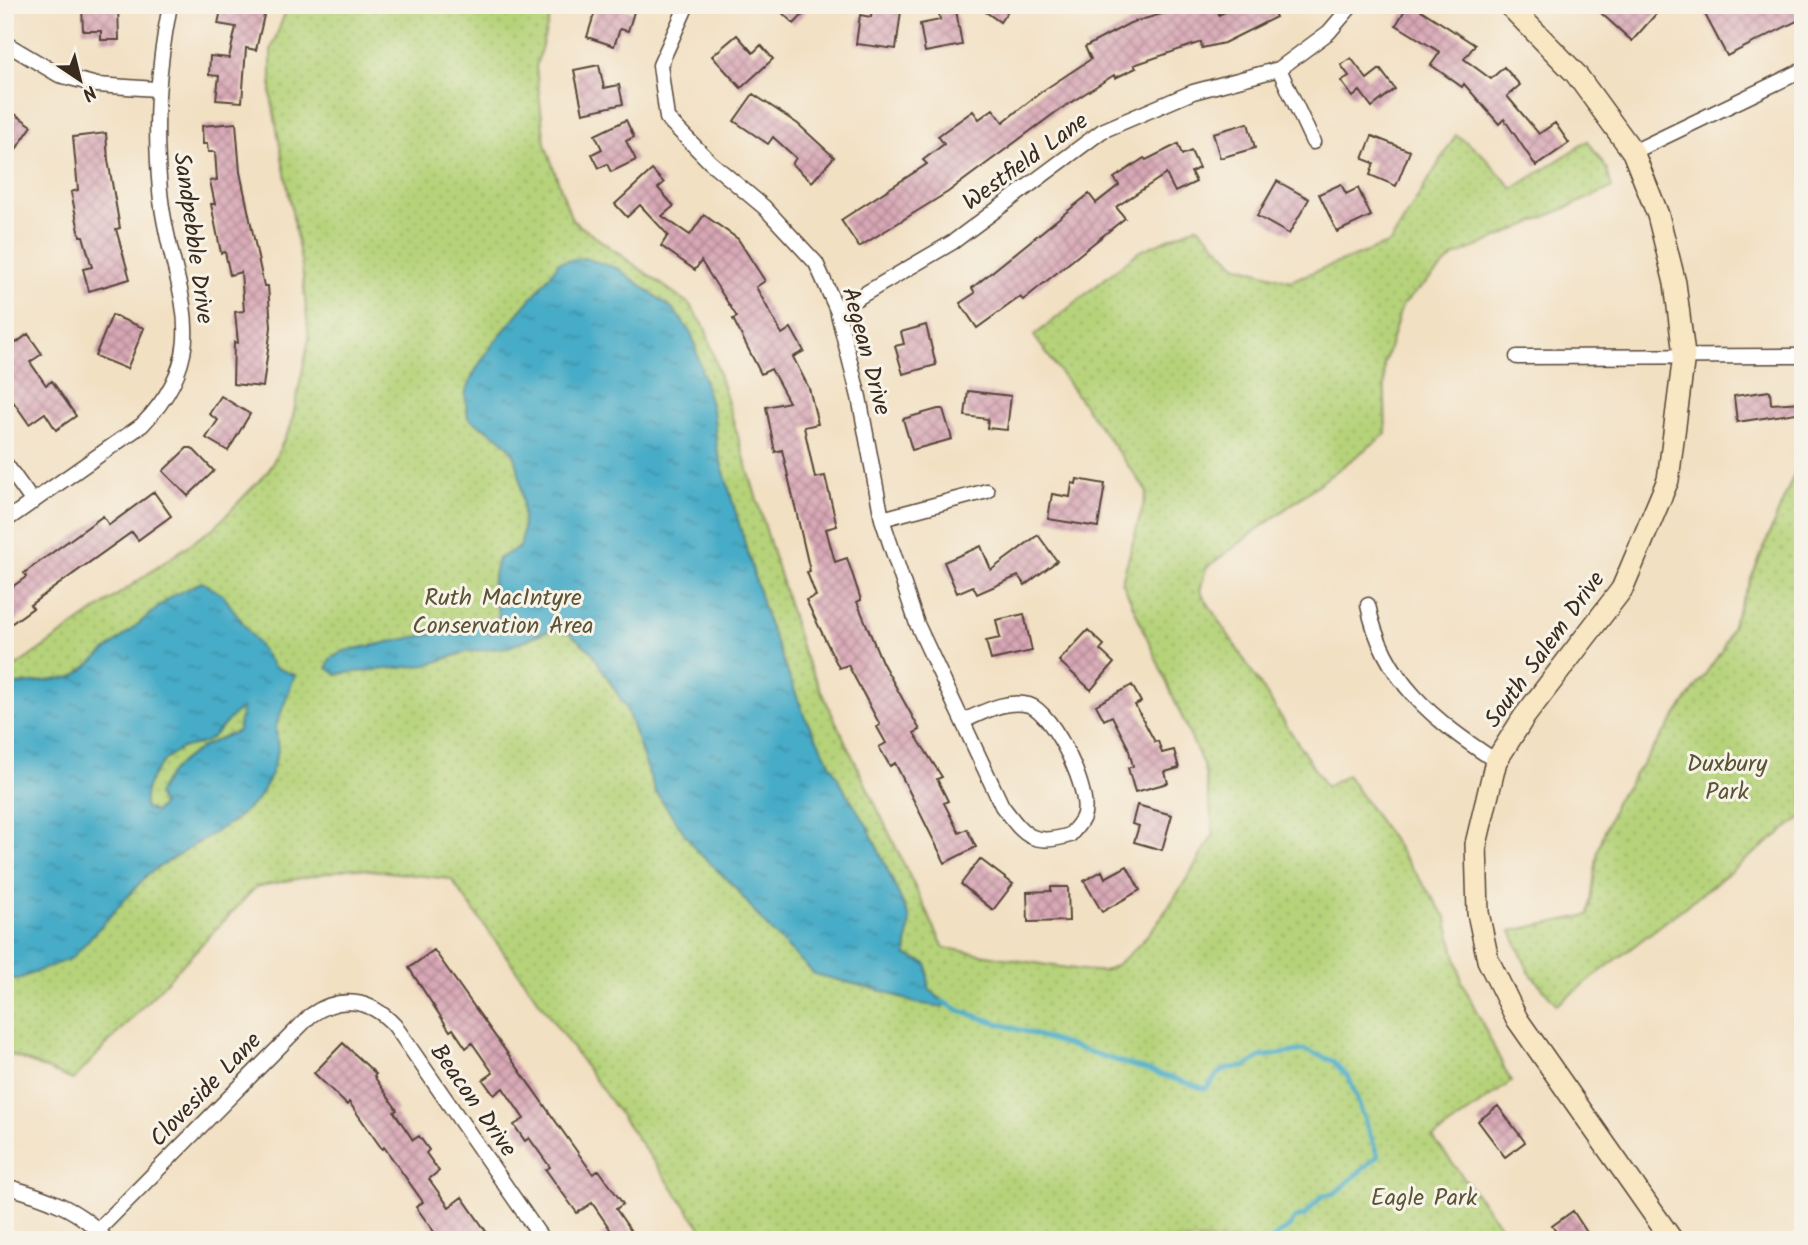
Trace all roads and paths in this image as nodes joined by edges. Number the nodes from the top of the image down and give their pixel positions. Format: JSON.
{"nodes":[{"id":1,"x":170,"y":5,"type":"edge"},
{"id":2,"x":687,"y":5,"type":"edge"},
{"id":3,"x":1352,"y":5,"type":"edge"},
{"id":4,"x":1509,"y":5,"type":"edge"},
{"id":5,"x":5,"y":43,"type":"edge"},
{"id":6,"x":1279,"y":69,"type":"junction"},
{"id":7,"x":1803,"y":70,"type":"edge"},
{"id":8,"x":156,"y":89,"type":"junction"},
{"id":9,"x":1313,"y":142,"type":"dead end"},
{"id":10,"x":1633,"y":152,"type":"junction"},
{"id":11,"x":837,"y":310,"type":"junction"},
{"id":12,"x":1684,"y":355,"type":"junction"},
{"id":13,"x":1803,"y":356,"type":"edge"},
{"id":14,"x":1517,"y":357,"type":"dead end"},
{"id":15,"x":5,"y":463,"type":"edge"},
{"id":16,"x":987,"y":491,"type":"dead end"},
{"id":17,"x":33,"y":502,"type":"junction"},
{"id":18,"x":882,"y":519,"type":"junction"},
{"id":19,"x":5,"y":521,"type":"edge"},
{"id":20,"x":1368,"y":606,"type":"dead end"},
{"id":21,"x":962,"y":721,"type":"junction"},
{"id":22,"x":1496,"y":761,"type":"junction"},
{"id":23,"x":355,"y":1001,"type":"joint"},
{"id":24,"x":5,"y":1186,"type":"edge"},
{"id":25,"x":102,"y":1235,"type":"edge"},
{"id":26,"x":542,"y":1240,"type":"edge"},
{"id":27,"x":1672,"y":1240,"type":"edge"}],
"edges":[{"from":1,"to":8,"type":"street","name":"Sandpebble Drive"},
{"from":2,"to":11,"type":"street","name":"Aegean Drive"},
{"from":3,"to":6,"type":"street","name":"Westfield Lane"},
{"from":4,"to":10,"type":"street","name":"South Salem Drive"},
{"from":5,"to":8,"type":"street"},
{"from":6,"to":9,"type":"street"},
{"from":6,"to":11,"type":"street","name":"Westfield Lane"},
{"from":7,"to":10,"type":"street"},
{"from":8,"to":17,"type":"street","name":"Sandpebble Drive"},
{"from":10,"to":12,"type":"street","name":"South Salem Drive"},
{"from":11,"to":18,"type":"street","name":"Aegean Drive"},
{"from":12,"to":13,"type":"street"},
{"from":12,"to":14,"type":"street"},
{"from":12,"to":22,"type":"street","name":"South Salem Drive"},
{"from":15,"to":17,"type":"street"},
{"from":16,"to":18,"type":"street"},
{"from":17,"to":19,"type":"street","name":"Sandpebble Drive"},
{"from":18,"to":21,"type":"street","name":"Aegean Drive"},
{"from":20,"to":22,"type":"street"},
{"from":21,"to":21,"type":"street","name":"Aegean Drive"},
{"from":22,"to":27,"type":"street","name":"South Salem Drive"},
{"from":23,"to":25,"type":"street","name":"Cloveside Lane"},
{"from":23,"to":26,"type":"street","name":"Beacon Drive"},
{"from":24,"to":25,"type":"street"}]}
